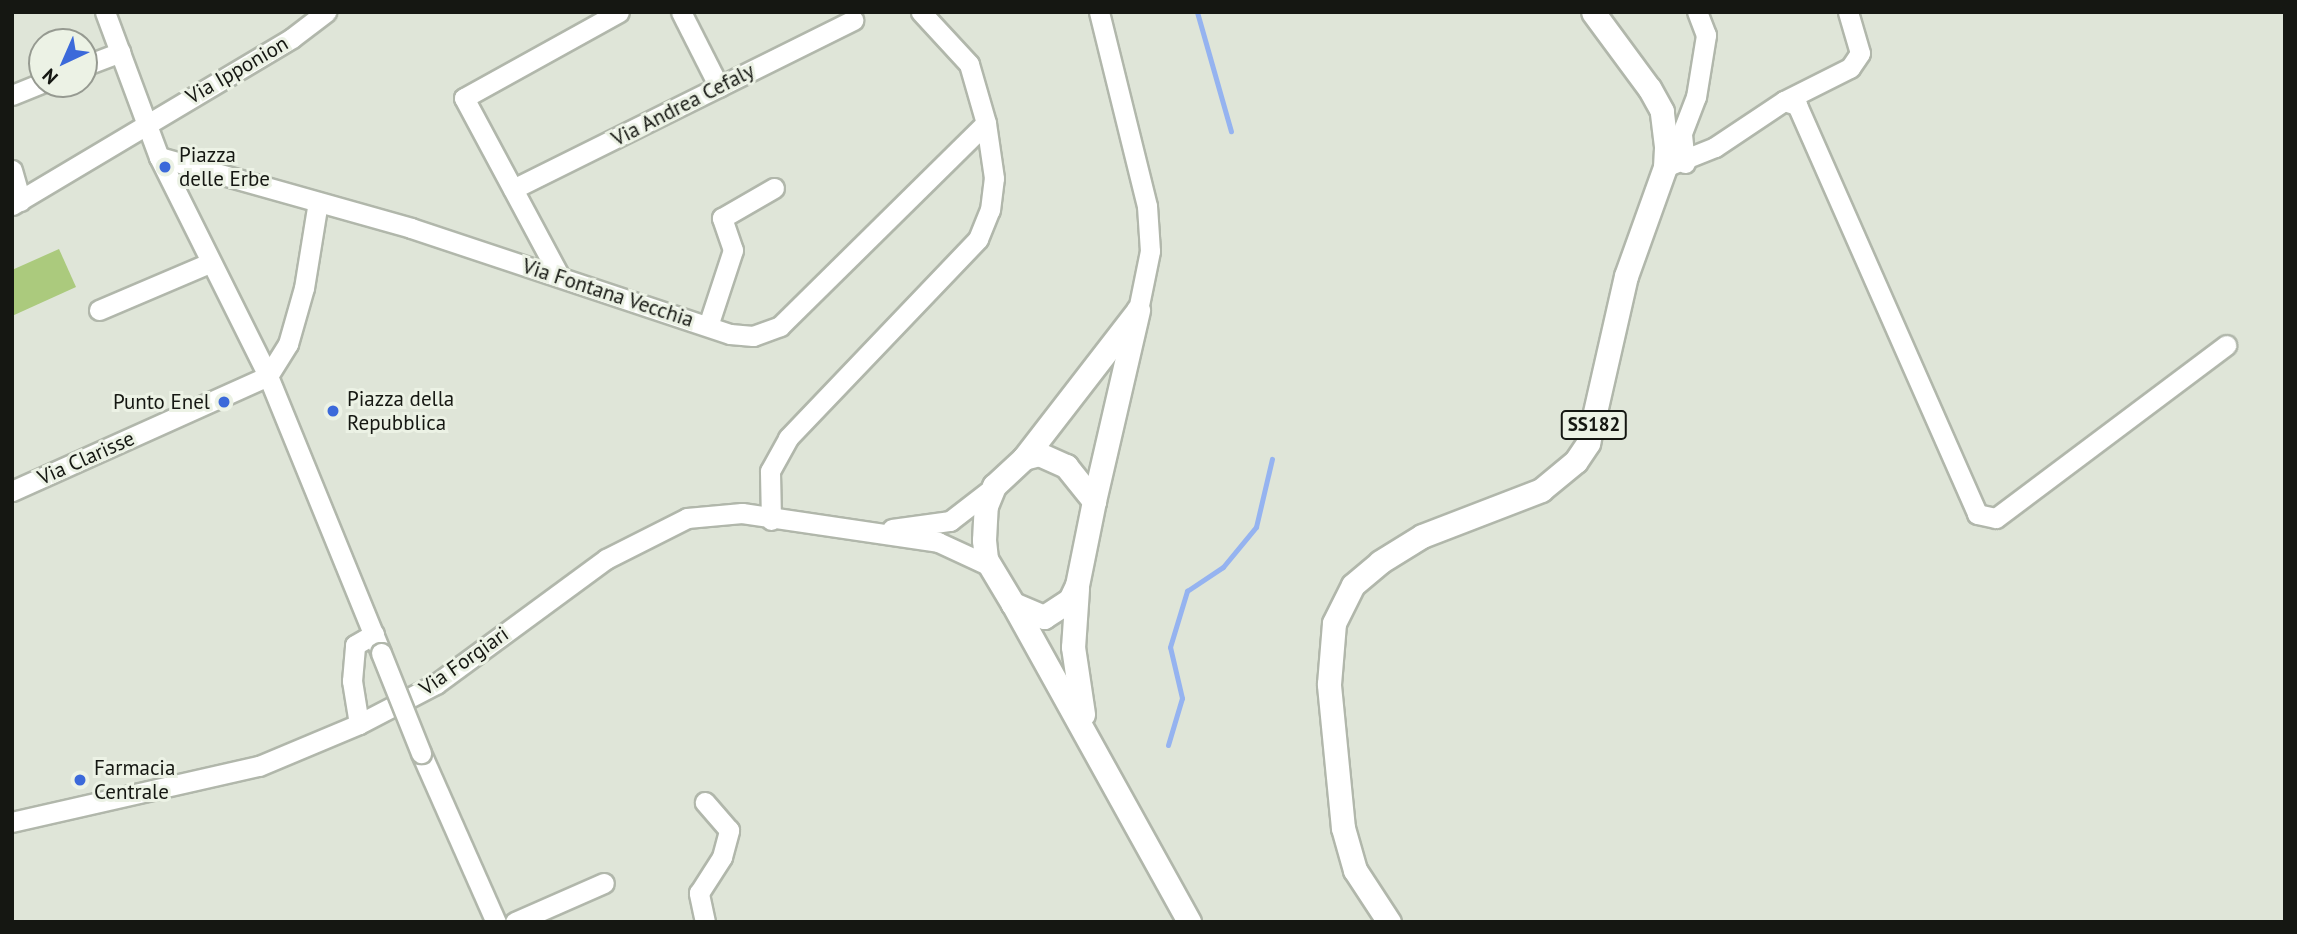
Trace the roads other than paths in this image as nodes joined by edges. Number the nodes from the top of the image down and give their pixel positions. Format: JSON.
{"nodes":[{"id":1,"x":105,"y":12,"type":"edge"},
{"id":2,"x":326,"y":12,"type":"edge"},
{"id":3,"x":619,"y":12,"type":"edge"},
{"id":4,"x":681,"y":12,"type":"edge"},
{"id":5,"x":921,"y":12,"type":"edge"},
{"id":6,"x":1099,"y":12,"type":"edge"},
{"id":7,"x":1592,"y":12,"type":"edge"},
{"id":8,"x":1697,"y":12,"type":"edge"},
{"id":9,"x":1848,"y":12,"type":"edge"},
{"id":10,"x":853,"y":20,"type":"dead end"},
{"id":11,"x":120,"y":51,"type":"junction"},
{"id":12,"x":98,"y":60,"type":"edge"},
{"id":13,"x":719,"y":87,"type":"junction"},
{"id":14,"x":1784,"y":101,"type":"junction"},
{"id":15,"x":986,"y":123,"type":"junction"},
{"id":16,"x":145,"y":124,"type":"junction"},
{"id":17,"x":159,"y":157,"type":"junction"},
{"id":18,"x":1675,"y":165,"type":"junction"},
{"id":19,"x":12,"y":170,"type":"edge"},
{"id":20,"x":774,"y":188,"type":"dead end"},
{"id":21,"x":513,"y":190,"type":"junction"},
{"id":22,"x":318,"y":202,"type":"junction"},
{"id":23,"x":17,"y":203,"type":"edge"},
{"id":24,"x":209,"y":263,"type":"junction"},
{"id":25,"x":560,"y":277,"type":"junction"},
{"id":26,"x":99,"y":310,"type":"dead end"},
{"id":27,"x":1138,"y":310,"type":"junction"},
{"id":28,"x":708,"y":326,"type":"junction"},
{"id":29,"x":2226,"y":345,"type":"dead end"},
{"id":30,"x":268,"y":376,"type":"junction"},
{"id":31,"x":1024,"y":458,"type":"junction"},
{"id":32,"x":994,"y":486,"type":"junction"},
{"id":33,"x":15,"y":490,"type":"edge"},
{"id":34,"x":1094,"y":501,"type":"junction"},
{"id":35,"x":771,"y":520,"type":"junction"},
{"id":36,"x":864,"y":533,"type":"junction"},
{"id":37,"x":990,"y":566,"type":"junction"},
{"id":38,"x":1077,"y":585,"type":"junction"},
{"id":39,"x":1013,"y":604,"type":"junction"},
{"id":40,"x":378,"y":644,"type":"junction"},
{"id":41,"x":359,"y":724,"type":"junction"},
{"id":42,"x":1092,"y":748,"type":"junction"},
{"id":43,"x":705,"y":802,"type":"dead end"},
{"id":44,"x":12,"y":822,"type":"edge"},
{"id":45,"x":604,"y":883,"type":"dead end"},
{"id":46,"x":704,"y":921,"type":"edge"},
{"id":47,"x":496,"y":922,"type":"edge"},
{"id":48,"x":515,"y":922,"type":"edge"},
{"id":49,"x":1189,"y":922,"type":"edge"},
{"id":50,"x":1389,"y":922,"type":"edge"}],
"edges":[{"from":1,"to":11,"type":"street"},
{"from":2,"to":16,"type":"street","name":"Via Ipponion"},
{"from":3,"to":21,"type":"street"},
{"from":4,"to":13,"type":"street"},
{"from":5,"to":15,"type":"street"},
{"from":6,"to":27,"type":"street"},
{"from":7,"to":18,"type":"main road","number":"SS182"},
{"from":8,"to":18,"type":"street"},
{"from":9,"to":14,"type":"street"},
{"from":10,"to":13,"type":"street","name":"Via Andrea Cefaly"},
{"from":11,"to":12,"type":"street"},
{"from":11,"to":16,"type":"street"},
{"from":13,"to":21,"type":"street","name":"Via Andrea Cefaly"},
{"from":14,"to":18,"type":"street"},
{"from":14,"to":29,"type":"street"},
{"from":15,"to":28,"type":"street","name":"Via Fontana Vecchia"},
{"from":15,"to":35,"type":"street"},
{"from":16,"to":17,"type":"street"},
{"from":16,"to":23,"type":"street","name":"Via Ipponion"},
{"from":17,"to":22,"type":"street","name":"Via Fontana Vecchia"},
{"from":17,"to":24,"type":"street"},
{"from":18,"to":50,"type":"main road","number":"SS182"},
{"from":19,"to":23,"type":"street"},
{"from":20,"to":28,"type":"street"},
{"from":21,"to":25,"type":"street"},
{"from":22,"to":25,"type":"street","name":"Via Fontana Vecchia"},
{"from":22,"to":30,"type":"street"},
{"from":24,"to":26,"type":"street"},
{"from":24,"to":30,"type":"street"},
{"from":25,"to":28,"type":"street","name":"Via Fontana Vecchia"},
{"from":27,"to":31,"type":"main road"},
{"from":27,"to":34,"type":"main road"},
{"from":30,"to":33,"type":"street","name":"Via Clarisse"},
{"from":30,"to":40,"type":"street"},
{"from":31,"to":32,"type":"main road"},
{"from":31,"to":34,"type":"main road"},
{"from":32,"to":36,"type":"street"},
{"from":32,"to":37,"type":"main road"},
{"from":34,"to":38,"type":"main road"},
{"from":35,"to":36,"type":"street","name":"Via Forgiari"},
{"from":35,"to":41,"type":"street","name":"Via Forgiari"},
{"from":36,"to":37,"type":"street"},
{"from":37,"to":39,"type":"main road"},
{"from":38,"to":39,"type":"main road"},
{"from":38,"to":42,"type":"main road"},
{"from":39,"to":42,"type":"main road"},
{"from":40,"to":41,"type":"street"},
{"from":40,"to":47,"type":"street","bridge":true},
{"from":41,"to":44,"type":"street","name":"Via Forgiari"},
{"from":42,"to":49,"type":"main road"},
{"from":43,"to":46,"type":"street"},
{"from":45,"to":48,"type":"street"}]}
